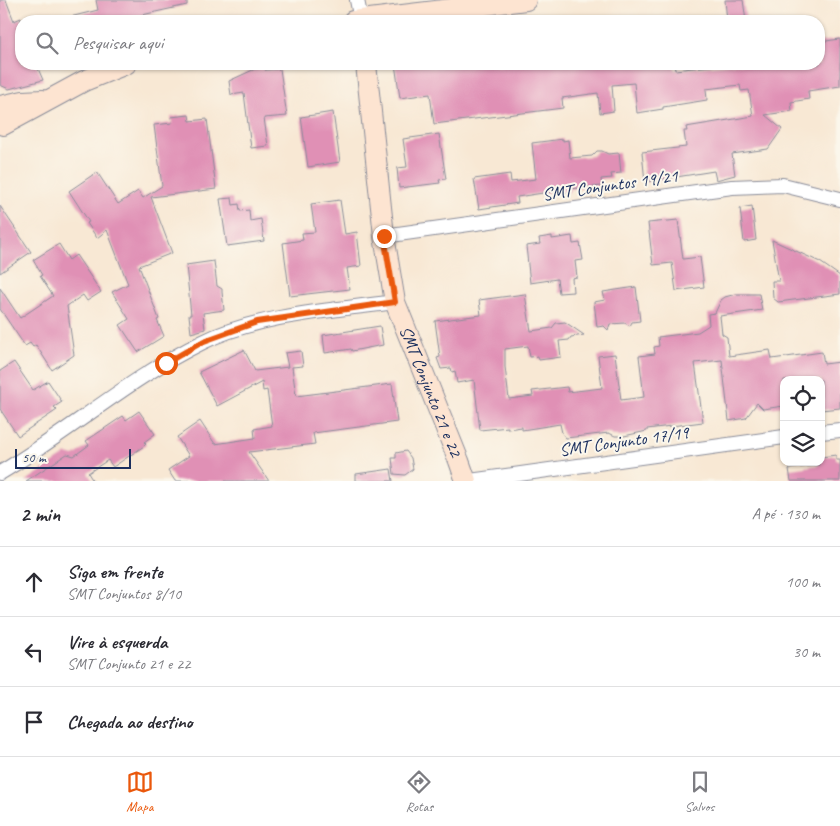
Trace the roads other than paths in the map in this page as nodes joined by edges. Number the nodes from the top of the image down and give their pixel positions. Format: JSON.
{"nodes":[{"id":1,"x":357,"y":0,"type":"edge"},
{"id":2,"x":526,"y":0,"type":"edge"},
{"id":3,"x":358,"y":15,"type":"edge"},
{"id":4,"x":407,"y":15,"type":"edge"},
{"id":5,"x":110,"y":70,"type":"edge"},
{"id":6,"x":367,"y":70,"type":"edge"},
{"id":7,"x":1,"y":117,"type":"edge"},
{"id":8,"x":840,"y":199,"type":"edge"},
{"id":9,"x":384,"y":236,"type":"junction"},
{"id":10,"x":395,"y":302,"type":"junction"},
{"id":11,"x":840,"y":430,"type":"edge"},
{"id":12,"x":825,"y":432,"type":"edge"},
{"id":13,"x":780,"y":438,"type":"edge"},
{"id":14,"x":0,"y":473,"type":"edge"},
{"id":15,"x":468,"y":481,"type":"edge"}],
"edges":[{"from":1,"to":3,"type":"street"},
{"from":2,"to":4,"type":"street"},
{"from":5,"to":7,"type":"street"},
{"from":6,"to":9,"type":"street","name":"SMT Conjunto 21 e 22"},
{"from":8,"to":9,"type":"street","name":"SMT Conjuntos 19/21"},
{"from":9,"to":10,"type":"street","name":"SMT Conjunto 21 e 22"},
{"from":10,"to":14,"type":"street"},
{"from":10,"to":15,"type":"street","name":"SMT Conjunto 21 e 22"},
{"from":11,"to":12,"type":"street"},
{"from":13,"to":15,"type":"street","name":"SMT Conjunto 17/19"}]}
